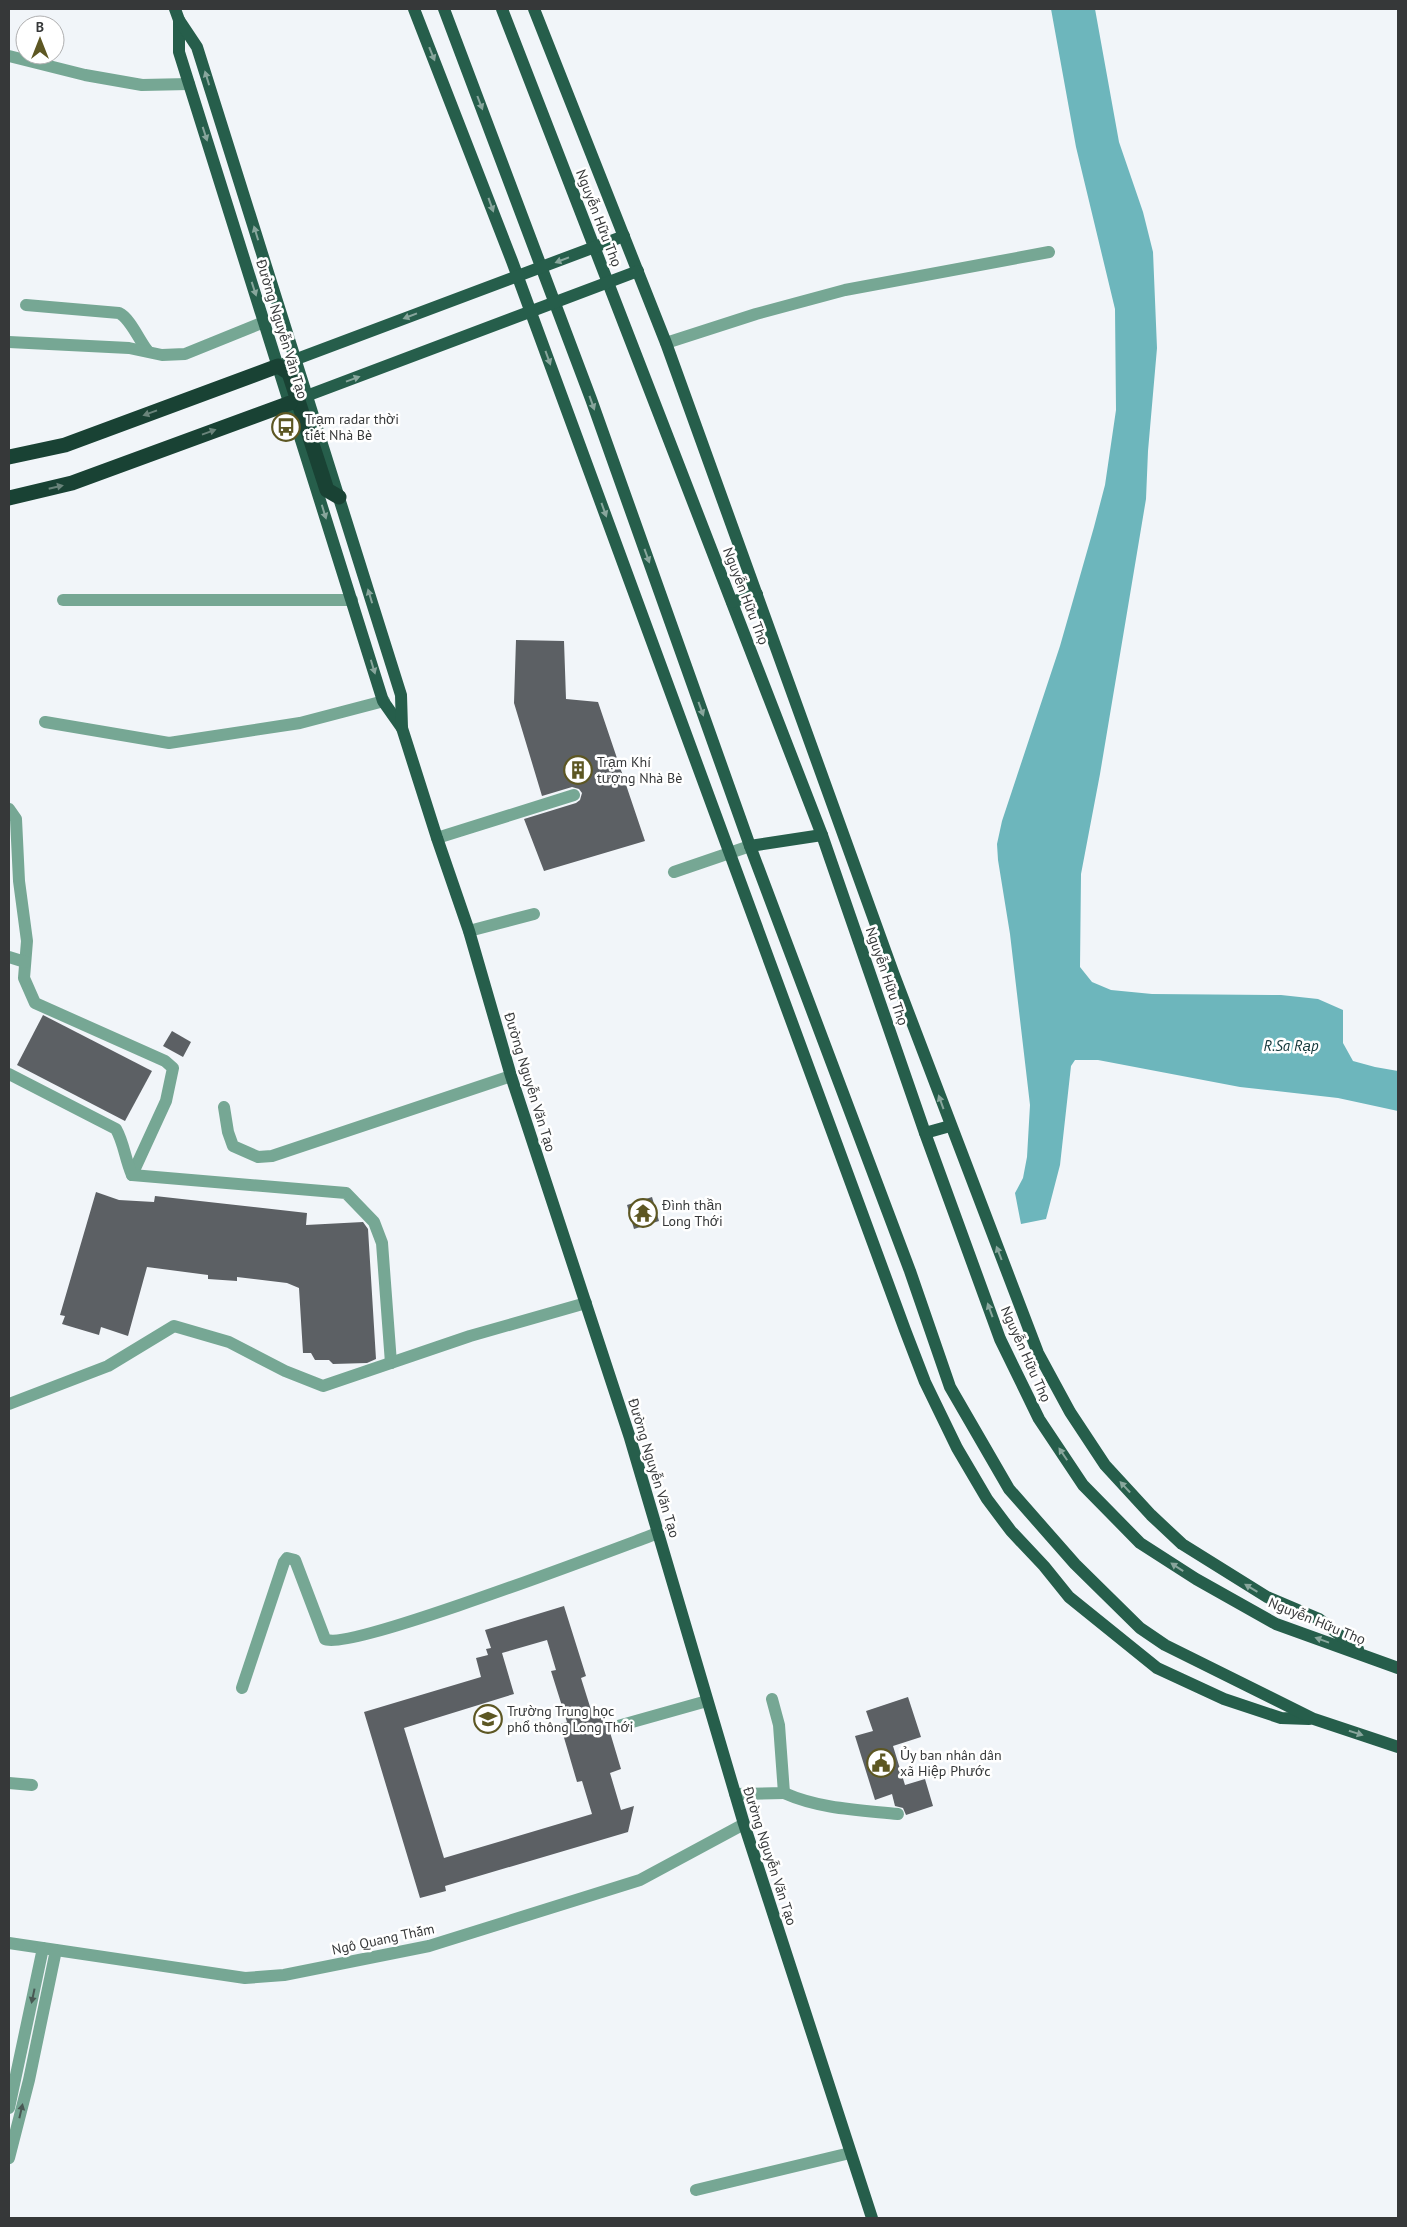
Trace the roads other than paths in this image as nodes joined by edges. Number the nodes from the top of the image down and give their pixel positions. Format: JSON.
{"nodes":[{"id":1,"x":414,"y":9,"type":"edge"},
{"id":2,"x":444,"y":9,"type":"edge"},
{"id":3,"x":502,"y":9,"type":"edge"},
{"id":4,"x":534,"y":9,"type":"edge"},
{"id":5,"x":177,"y":14,"type":"edge"},
{"id":6,"x":9,"y":56,"type":"edge"},
{"id":7,"x":189,"y":84,"type":"junction"},
{"id":8,"x":624,"y":236,"type":"junction"},
{"id":9,"x":595,"y":247,"type":"junction"},
{"id":10,"x":1049,"y":252,"type":"dead end"},
{"id":11,"x":541,"y":268,"type":"junction"},
{"id":12,"x":638,"y":271,"type":"junction"},
{"id":13,"x":518,"y":277,"type":"junction"},
{"id":14,"x":608,"y":282,"type":"junction"},
{"id":15,"x":555,"y":303,"type":"junction"},
{"id":16,"x":26,"y":305,"type":"dead end"},
{"id":17,"x":531,"y":312,"type":"junction"},
{"id":18,"x":264,"y":322,"type":"junction"},
{"id":19,"x":9,"y":342,"type":"edge"},
{"id":20,"x":666,"y":344,"type":"junction"},
{"id":21,"x":147,"y":350,"type":"junction"},
{"id":22,"x":295,"y":359,"type":"junction"},
{"id":23,"x":278,"y":366,"type":"junction"},
{"id":24,"x":298,"y":399,"type":"junction"},
{"id":25,"x":9,"y":458,"type":"edge"},
{"id":26,"x":339,"y":497,"type":"joint"},
{"id":27,"x":9,"y":498,"type":"edge"},
{"id":28,"x":757,"y":594,"type":"junction"},
{"id":29,"x":63,"y":600,"type":"dead end"},
{"id":30,"x":352,"y":600,"type":"junction"},
{"id":31,"x":732,"y":602,"type":"junction"},
{"id":32,"x":384,"y":701,"type":"junction"},
{"id":33,"x":45,"y":722,"type":"dead end"},
{"id":34,"x":402,"y":728,"type":"junction"},
{"id":35,"x":574,"y":795,"type":"dead end"},
{"id":36,"x":9,"y":809,"type":"edge"},
{"id":37,"x":822,"y":836,"type":"junction"},
{"id":38,"x":437,"y":838,"type":"junction"},
{"id":39,"x":750,"y":846,"type":"junction"},
{"id":40,"x":729,"y":853,"type":"junction"},
{"id":41,"x":674,"y":872,"type":"dead end"},
{"id":42,"x":534,"y":914,"type":"dead end"},
{"id":43,"x":469,"y":930,"type":"junction"},
{"id":44,"x":792,"y":958,"type":"junction"},
{"id":45,"x":10,"y":960,"type":"edge"},
{"id":46,"x":25,"y":962,"type":"junction"},
{"id":47,"x":769,"y":963,"type":"junction"},
{"id":48,"x":9,"y":1074,"type":"edge"},
{"id":49,"x":511,"y":1076,"type":"junction"},
{"id":50,"x":224,"y":1107,"type":"dead end"},
{"id":51,"x":950,"y":1126,"type":"junction"},
{"id":52,"x":925,"y":1133,"type":"junction"},
{"id":53,"x":132,"y":1175,"type":"junction"},
{"id":54,"x":586,"y":1303,"type":"junction"},
{"id":55,"x":391,"y":1363,"type":"junction"},
{"id":56,"x":9,"y":1404,"type":"edge"},
{"id":57,"x":658,"y":1533,"type":"junction"},
{"id":58,"x":1368,"y":1657,"type":"junction"},
{"id":59,"x":1398,"y":1668,"type":"edge"},
{"id":60,"x":242,"y":1688,"type":"dead end"},
{"id":61,"x":772,"y":1699,"type":"dead end"},
{"id":62,"x":708,"y":1701,"type":"junction"},
{"id":63,"x":1314,"y":1719,"type":"junction"},
{"id":64,"x":618,"y":1726,"type":"dead end"},
{"id":65,"x":1398,"y":1746,"type":"edge"},
{"id":66,"x":9,"y":1783,"type":"edge"},
{"id":67,"x":32,"y":1785,"type":"dead end"},
{"id":68,"x":784,"y":1793,"type":"junction"},
{"id":69,"x":735,"y":1794,"type":"junction"},
{"id":70,"x":898,"y":1814,"type":"dead end"},
{"id":71,"x":744,"y":1824,"type":"junction"},
{"id":72,"x":9,"y":1943,"type":"edge"},
{"id":73,"x":49,"y":1949,"type":"junction"},
{"id":74,"x":9,"y":2108,"type":"edge"},
{"id":75,"x":850,"y":2153,"type":"junction"},
{"id":76,"x":9,"y":2158,"type":"edge"},
{"id":77,"x":696,"y":2190,"type":"dead end"},
{"id":78,"x":872,"y":2218,"type":"edge"}],
"edges":[{"from":1,"to":13,"type":"main road","one_way":true},
{"from":2,"to":11,"type":"main road","one_way":true},
{"from":3,"to":9,"type":"main road","name":"Nguyễn Hữu Thọ"},
{"from":4,"to":8,"type":"main road","name":"Nguyễn Hữu Thọ"},
{"from":5,"to":7,"type":"main road","name":"Đường Nguyễn Văn Tạo"},
{"from":22,"to":5,"type":"main road","name":"Đường Nguyễn Văn Tạo","one_way":true},
{"from":6,"to":7,"type":"street"},
{"from":7,"to":18,"type":"main road","name":"Đường Nguyễn Văn Tạo","one_way":true},
{"from":8,"to":9,"type":"main road"},
{"from":8,"to":12,"type":"main road","name":"Nguyễn Hữu Thọ"},
{"from":9,"to":11,"type":"main road","one_way":true},
{"from":9,"to":14,"type":"main road","name":"Nguyễn Hữu Thọ"},
{"from":10,"to":20,"type":"street"},
{"from":11,"to":13,"type":"main road"},
{"from":11,"to":15,"type":"main road"},
{"from":12,"to":14,"type":"main road"},
{"from":12,"to":20,"type":"main road","name":"Nguyễn Hữu Thọ"},
{"from":13,"to":17,"type":"main road"},
{"from":13,"to":22,"type":"main road","one_way":true},
{"from":14,"to":15,"type":"main road"},
{"from":14,"to":31,"type":"main road","name":"Nguyễn Hữu Thọ"},
{"from":15,"to":17,"type":"main road"},
{"from":15,"to":39,"type":"main road","one_way":true},
{"from":16,"to":21,"type":"street"},
{"from":24,"to":17,"type":"main road","one_way":true},
{"from":17,"to":40,"type":"main road","one_way":true},
{"from":18,"to":21,"type":"street"},
{"from":18,"to":23,"type":"main road","name":"Đường Nguyễn Văn Tạo"},
{"from":19,"to":21,"type":"street"},
{"from":20,"to":28,"type":"main road","name":"Nguyễn Hữu Thọ"},
{"from":22,"to":23,"type":"main road"},
{"from":22,"to":24,"type":"main road","name":"Đường Nguyễn Văn Tạo"},
{"from":23,"to":24,"type":"highway"},
{"from":23,"to":25,"type":"highway","one_way":true},
{"from":24,"to":26,"type":"highway"},
{"from":27,"to":24,"type":"highway","one_way":true},
{"from":24,"to":30,"type":"main road","name":"Đường Nguyễn Văn Tạo","one_way":true},
{"from":34,"to":26,"type":"main road","name":"Đường Nguyễn Văn Tạo","one_way":true},
{"from":28,"to":31,"type":"main road"},
{"from":51,"to":28,"type":"main road","name":"Nguyễn Hữu Thọ","one_way":true},
{"from":29,"to":30,"type":"street"},
{"from":30,"to":32,"type":"main road","name":"Đường Nguyễn Văn Tạo","one_way":true},
{"from":31,"to":37,"type":"main road","name":"Nguyễn Hữu Thọ"},
{"from":32,"to":33,"type":"street"},
{"from":32,"to":34,"type":"main road","name":"Đường Nguyễn Văn Tạo"},
{"from":34,"to":38,"type":"main road","name":"Đường Nguyễn Văn Tạo"},
{"from":35,"to":38,"type":"street"},
{"from":36,"to":46,"type":"street"},
{"from":37,"to":39,"type":"main road"},
{"from":37,"to":52,"type":"main road","name":"Nguyễn Hữu Thọ"},
{"from":38,"to":43,"type":"main road","name":"Đường Nguyễn Văn Tạo"},
{"from":39,"to":40,"type":"street"},
{"from":39,"to":44,"type":"main road"},
{"from":40,"to":41,"type":"street"},
{"from":40,"to":47,"type":"main road"},
{"from":42,"to":43,"type":"street"},
{"from":43,"to":49,"type":"main road","name":"Đường Nguyễn Văn Tạo"},
{"from":44,"to":47,"type":"main road"},
{"from":44,"to":63,"type":"main road"},
{"from":45,"to":46,"type":"street"},
{"from":46,"to":53,"type":"street"},
{"from":47,"to":63,"type":"main road"},
{"from":48,"to":53,"type":"street"},
{"from":49,"to":50,"type":"street"},
{"from":49,"to":54,"type":"main road","name":"Đường Nguyễn Văn Tạo"},
{"from":51,"to":52,"type":"main road"},
{"from":58,"to":51,"type":"main road","name":"Nguyễn Hữu Thọ","one_way":true},
{"from":58,"to":52,"type":"main road","name":"Nguyễn Hữu Thọ","one_way":true},
{"from":53,"to":55,"type":"street"},
{"from":54,"to":55,"type":"street"},
{"from":54,"to":57,"type":"main road","name":"Đường Nguyễn Văn Tạo"},
{"from":55,"to":56,"type":"street"},
{"from":57,"to":60,"type":"street"},
{"from":57,"to":62,"type":"main road","name":"Đường Nguyễn Văn Tạo"},
{"from":58,"to":59,"type":"main road"},
{"from":61,"to":68,"type":"street"},
{"from":62,"to":64,"type":"street"},
{"from":62,"to":69,"type":"main road","name":"Đường Nguyễn Văn Tạo"},
{"from":63,"to":65,"type":"main road","one_way":true},
{"from":66,"to":67,"type":"street"},
{"from":68,"to":69,"type":"street"},
{"from":68,"to":70,"type":"street"},
{"from":69,"to":71,"type":"main road","name":"Đường Nguyễn Văn Tạo"},
{"from":71,"to":73,"type":"street","name":"Ngô Quang Thắm"},
{"from":71,"to":75,"type":"main road","name":"Đường Nguyễn Văn Tạo"},
{"from":72,"to":73,"type":"street","name":"Ngô Quang Thắm"},
{"from":73,"to":74,"type":"street","one_way":true},
{"from":76,"to":73,"type":"street","one_way":true},
{"from":75,"to":77,"type":"street"},
{"from":75,"to":78,"type":"main road","name":"Đường Nguyễn Văn Tạo"}]}
